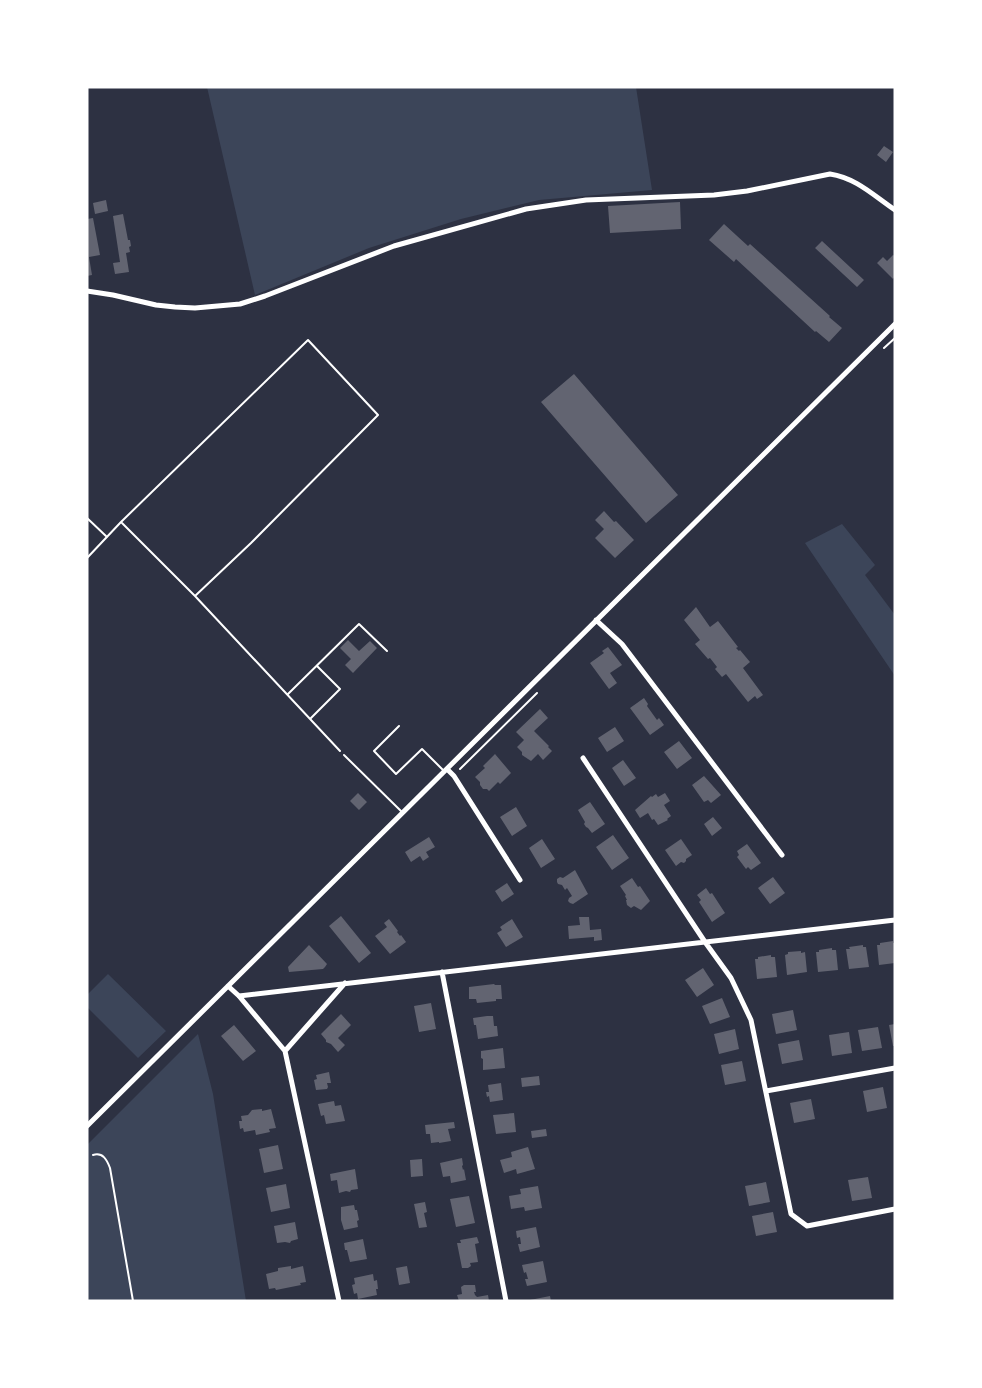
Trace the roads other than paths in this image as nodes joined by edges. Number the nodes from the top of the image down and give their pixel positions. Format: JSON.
{"nodes":[{"id":1,"x":895,"y":210,"type":"edge"},
{"id":2,"x":87,"y":291,"type":"edge"},
{"id":3,"x":895,"y":324,"type":"edge"},
{"id":4,"x":596,"y":620,"type":"junction"},
{"id":5,"x":399,"y":726,"type":"dead end"},
{"id":6,"x":344,"y":755,"type":"road end"},
{"id":7,"x":583,"y":758,"type":"dead end"},
{"id":8,"x":445,"y":770,"type":"junction"},
{"id":9,"x":403,"y":813,"type":"junction"},
{"id":10,"x":782,"y":855,"type":"dead end"},
{"id":11,"x":520,"y":880,"type":"dead end"},
{"id":12,"x":895,"y":920,"type":"edge"},
{"id":13,"x":705,"y":942,"type":"junction"},
{"id":14,"x":442,"y":972,"type":"junction"},
{"id":15,"x":345,"y":983,"type":"junction"},
{"id":16,"x":228,"y":986,"type":"junction"},
{"id":17,"x":239,"y":996,"type":"junction"},
{"id":18,"x":285,"y":1051,"type":"junction"},
{"id":19,"x":895,"y":1068,"type":"edge"},
{"id":20,"x":766,"y":1090,"type":"junction"},
{"id":21,"x":87,"y":1126,"type":"edge"},
{"id":22,"x":93,"y":1155,"type":"dead end"},
{"id":23,"x":895,"y":1209,"type":"edge"},
{"id":24,"x":133,"y":1301,"type":"edge"},
{"id":25,"x":339,"y":1301,"type":"edge"},
{"id":26,"x":506,"y":1301,"type":"edge"}],
"edges":[{"from":1,"to":2,"type":"street"},
{"from":3,"to":4,"type":"street"},
{"from":4,"to":8,"type":"street"},
{"from":4,"to":10,"type":"street"},
{"from":5,"to":8,"type":"lane"},
{"from":6,"to":9,"type":"lane"},
{"from":7,"to":13,"type":"street"},
{"from":8,"to":9,"type":"street"},
{"from":8,"to":11,"type":"street"},
{"from":9,"to":16,"type":"street"},
{"from":12,"to":13,"type":"street"},
{"from":13,"to":14,"type":"street"},
{"from":13,"to":20,"type":"street"},
{"from":14,"to":15,"type":"street"},
{"from":14,"to":26,"type":"street"},
{"from":15,"to":17,"type":"street"},
{"from":15,"to":18,"type":"street"},
{"from":16,"to":17,"type":"street"},
{"from":16,"to":21,"type":"street"},
{"from":17,"to":18,"type":"street"},
{"from":18,"to":25,"type":"street"},
{"from":19,"to":20,"type":"street"},
{"from":20,"to":23,"type":"street"},
{"from":22,"to":24,"type":"lane"}]}
